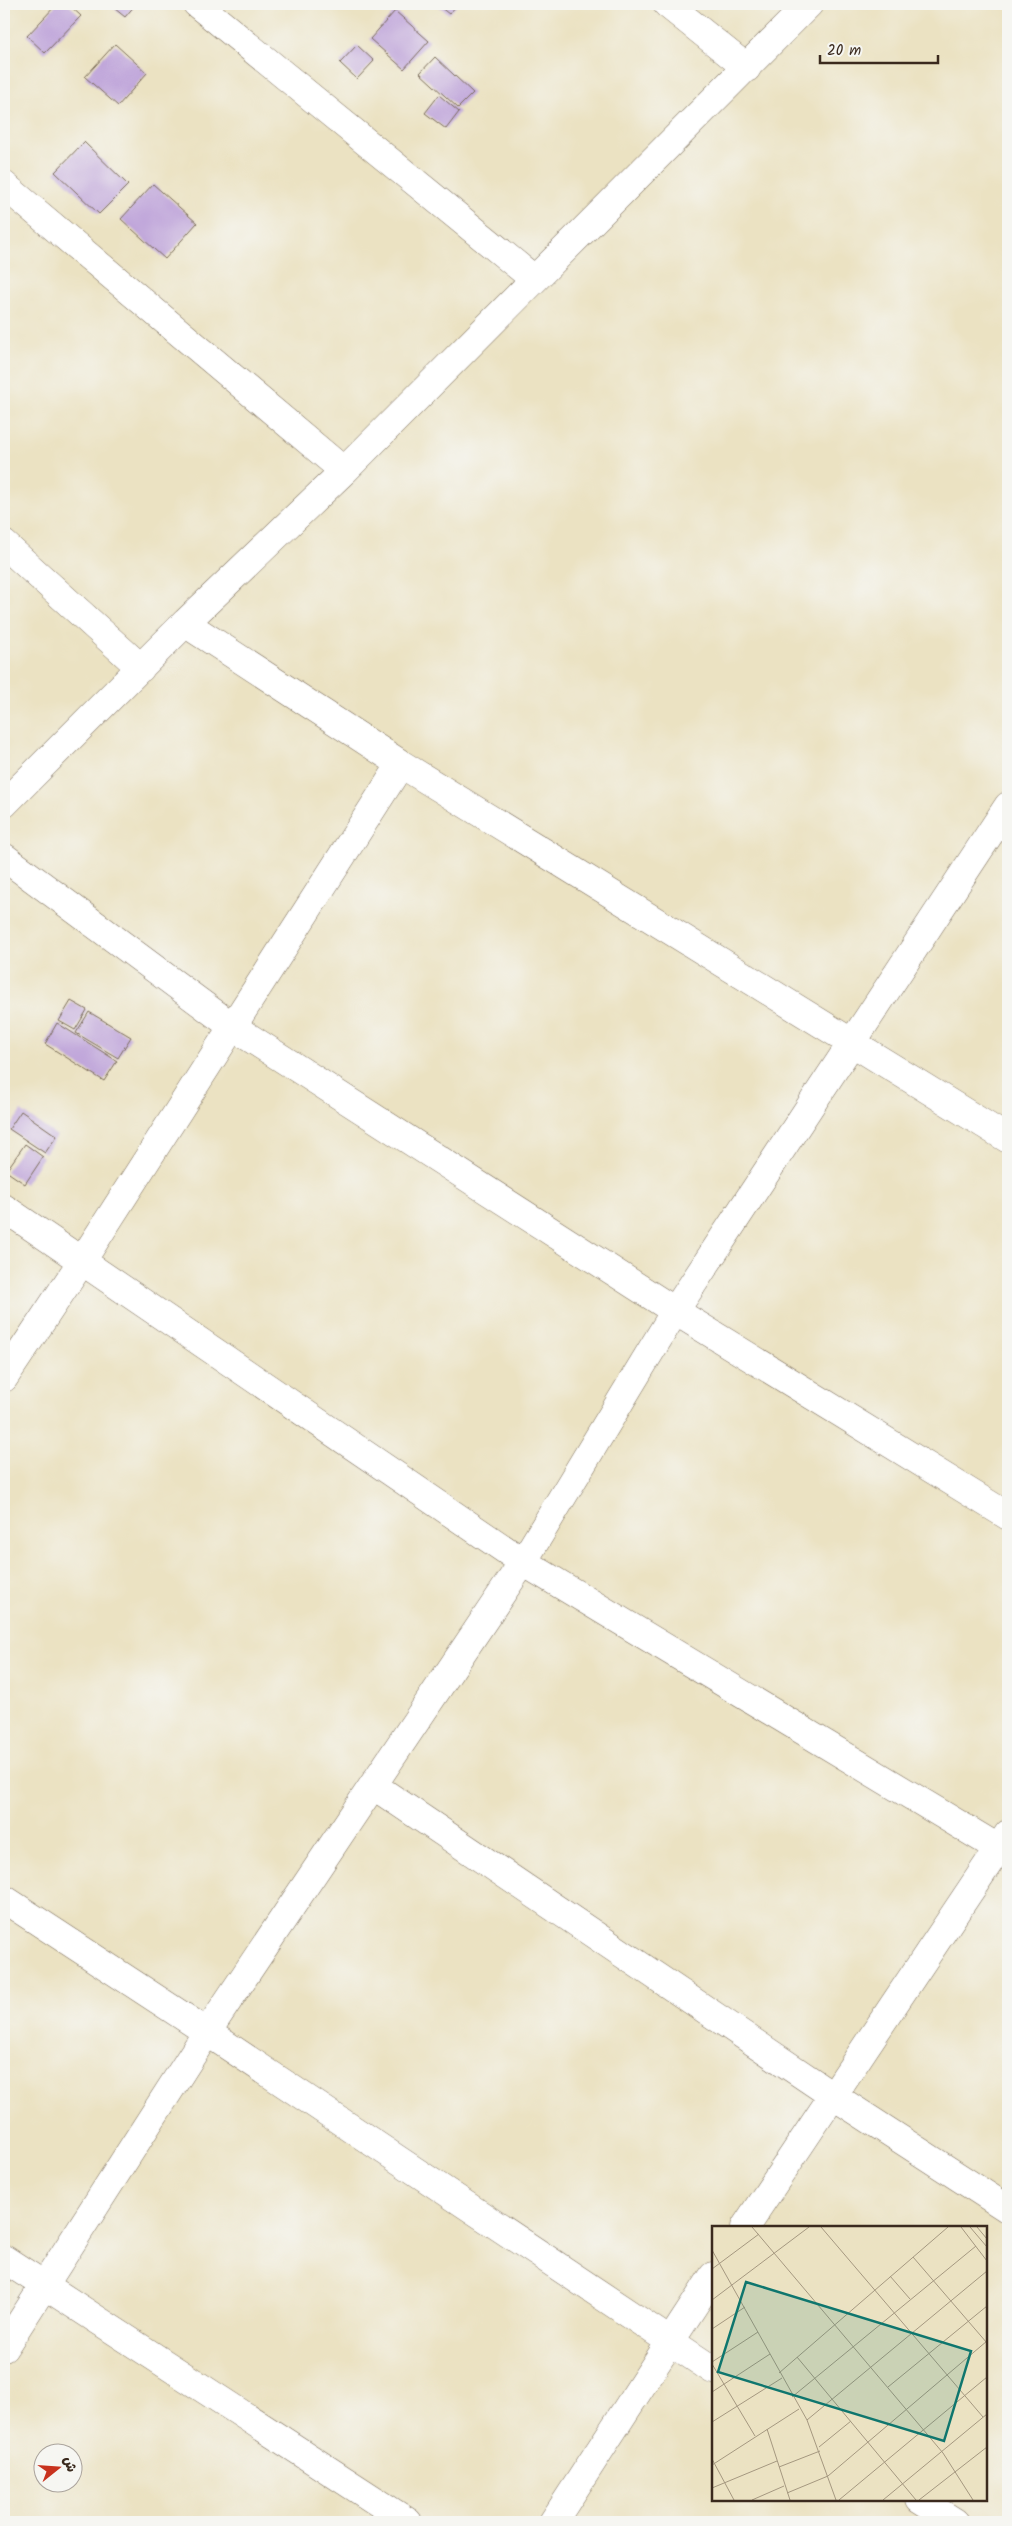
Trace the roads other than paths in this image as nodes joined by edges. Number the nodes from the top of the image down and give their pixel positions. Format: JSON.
{"nodes":[{"id":1,"x":197,"y":4,"type":"edge"},
{"id":2,"x":667,"y":4,"type":"edge"},
{"id":3,"x":810,"y":4,"type":"edge"},
{"id":4,"x":747,"y":68,"type":"junction"},
{"id":5,"x":4,"y":185,"type":"edge"},
{"id":6,"x":534,"y":279,"type":"junction"},
{"id":7,"x":344,"y":472,"type":"junction"},
{"id":8,"x":4,"y":544,"type":"edge"},
{"id":9,"x":185,"y":623,"type":"junction"},
{"id":10,"x":141,"y":668,"type":"junction"},
{"id":11,"x":401,"y":764,"type":"junction"},
{"id":12,"x":4,"y":804,"type":"edge"},
{"id":13,"x":1008,"y":806,"type":"edge"},
{"id":14,"x":4,"y":857,"type":"edge"},
{"id":15,"x":233,"y":1027,"type":"junction"},
{"id":16,"x":853,"y":1043,"type":"junction"},
{"id":17,"x":1008,"y":1139,"type":"edge"},
{"id":18,"x":4,"y":1208,"type":"edge"},
{"id":19,"x":82,"y":1261,"type":"junction"},
{"id":20,"x":675,"y":1311,"type":"junction"},
{"id":21,"x":4,"y":1378,"type":"edge"},
{"id":22,"x":1008,"y":1516,"type":"edge"},
{"id":23,"x":524,"y":1562,"type":"junction"},
{"id":24,"x":374,"y":1786,"type":"junction"},
{"id":25,"x":1005,"y":1845,"type":"edge"},
{"id":26,"x":4,"y":1899,"type":"edge"},
{"id":27,"x":207,"y":2032,"type":"junction"},
{"id":28,"x":832,"y":2095,"type":"junction"},
{"id":29,"x":1008,"y":2209,"type":"edge"},
{"id":30,"x":746,"y":2226,"type":"edge"},
{"id":31,"x":4,"y":2259,"type":"edge"},
{"id":32,"x":712,"y":2278,"type":"edge"},
{"id":33,"x":44,"y":2284,"type":"junction"},
{"id":34,"x":670,"y":2342,"type":"junction"},
{"id":35,"x":4,"y":2348,"type":"edge"},
{"id":36,"x":712,"y":2369,"type":"edge"},
{"id":37,"x":922,"y":2501,"type":"edge"},
{"id":38,"x":408,"y":2522,"type":"edge"},
{"id":39,"x":554,"y":2522,"type":"edge"},
{"id":40,"x":955,"y":2522,"type":"edge"}],
"edges":[{"from":1,"to":6,"type":"street"},
{"from":2,"to":4,"type":"street"},
{"from":3,"to":4,"type":"street"},
{"from":4,"to":6,"type":"street"},
{"from":5,"to":7,"type":"street"},
{"from":6,"to":7,"type":"street"},
{"from":7,"to":9,"type":"street"},
{"from":8,"to":10,"type":"street"},
{"from":9,"to":10,"type":"street"},
{"from":9,"to":11,"type":"street"},
{"from":10,"to":12,"type":"street"},
{"from":11,"to":15,"type":"street"},
{"from":11,"to":16,"type":"street"},
{"from":13,"to":16,"type":"street"},
{"from":14,"to":15,"type":"street"},
{"from":15,"to":19,"type":"street"},
{"from":15,"to":20,"type":"street"},
{"from":16,"to":17,"type":"street"},
{"from":16,"to":20,"type":"street"},
{"from":18,"to":19,"type":"street"},
{"from":19,"to":21,"type":"street"},
{"from":19,"to":23,"type":"street"},
{"from":20,"to":22,"type":"street"},
{"from":20,"to":23,"type":"street"},
{"from":23,"to":24,"type":"street"},
{"from":23,"to":25,"type":"street"},
{"from":24,"to":27,"type":"street"},
{"from":24,"to":28,"type":"street"},
{"from":25,"to":28,"type":"street"},
{"from":26,"to":27,"type":"street"},
{"from":27,"to":33,"type":"street"},
{"from":27,"to":34,"type":"street"},
{"from":28,"to":29,"type":"street"},
{"from":28,"to":30,"type":"street"},
{"from":31,"to":33,"type":"street"},
{"from":32,"to":34,"type":"street"},
{"from":33,"to":35,"type":"street"},
{"from":33,"to":38,"type":"street"},
{"from":34,"to":36,"type":"street"},
{"from":34,"to":39,"type":"street"},
{"from":37,"to":40,"type":"street"}]}
